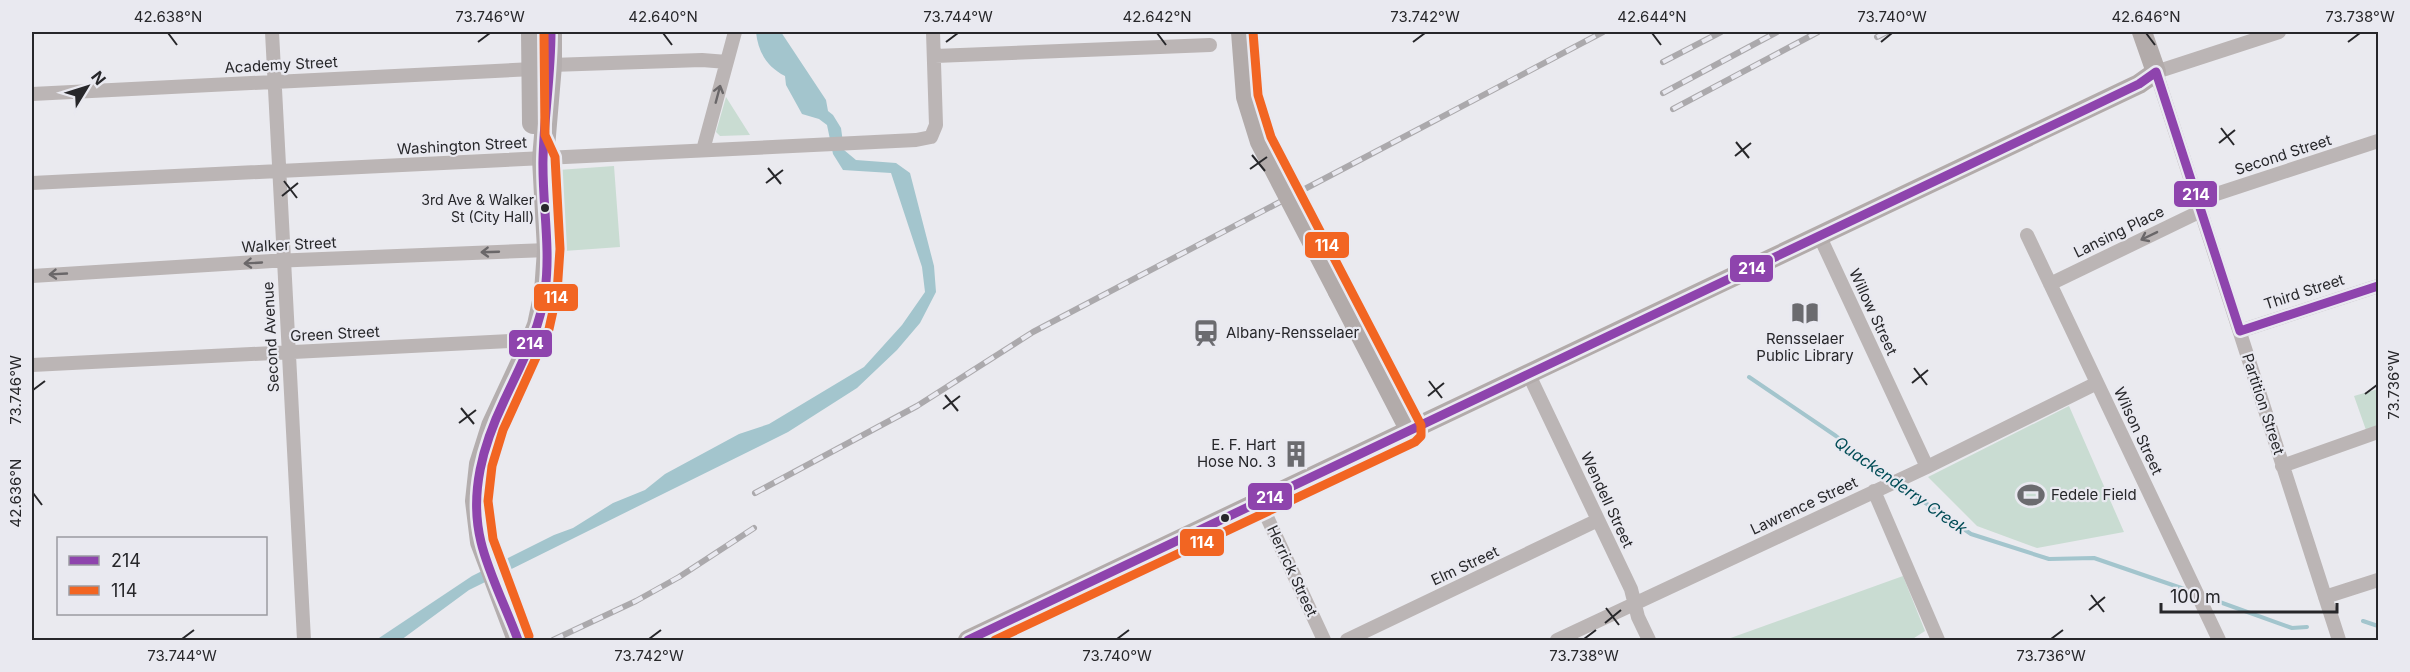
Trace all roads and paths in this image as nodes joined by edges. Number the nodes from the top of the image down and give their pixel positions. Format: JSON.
{"nodes":[{"id":1,"x":272,"y":32,"type":"edge"},
{"id":2,"x":532,"y":32,"type":"edge"},
{"id":3,"x":551,"y":32,"type":"edge"},
{"id":4,"x":565,"y":32,"type":"edge"},
{"id":5,"x":735,"y":32,"type":"edge"},
{"id":6,"x":933,"y":32,"type":"edge"},
{"id":7,"x":1241,"y":32,"type":"edge"},
{"id":8,"x":2142,"y":32,"type":"edge"},
{"id":9,"x":2279,"y":32,"type":"edge"},
{"id":10,"x":1210,"y":45,"type":"dead end"},
{"id":11,"x":935,"y":56,"type":"junction"},
{"id":12,"x":727,"y":62,"type":"junction"},
{"id":13,"x":542,"y":67,"type":"junction"},
{"id":14,"x":2156,"y":72,"type":"junction"},
{"id":15,"x":274,"y":83,"type":"junction"},
{"id":16,"x":32,"y":94,"type":"edge"},
{"id":17,"x":2379,"y":141,"type":"edge"},
{"id":18,"x":703,"y":150,"type":"junction"},
{"id":19,"x":543,"y":159,"type":"junction"},
{"id":20,"x":279,"y":172,"type":"junction"},
{"id":21,"x":32,"y":183,"type":"edge"},
{"id":22,"x":2200,"y":205,"type":"junction"},
{"id":23,"x":2027,"y":236,"type":"dead end"},
{"id":24,"x":1820,"y":237,"type":"junction"},
{"id":25,"x":548,"y":250,"type":"junction"},
{"id":26,"x":284,"y":261,"type":"junction"},
{"id":27,"x":32,"y":276,"type":"edge"},
{"id":28,"x":2050,"y":284,"type":"junction"},
{"id":29,"x":2379,"y":286,"type":"edge"},
{"id":30,"x":2240,"y":331,"type":"junction"},
{"id":31,"x":532,"y":340,"type":"junction"},
{"id":32,"x":288,"y":353,"type":"junction"},
{"id":33,"x":32,"y":365,"type":"edge"},
{"id":34,"x":1529,"y":375,"type":"junction"},
{"id":35,"x":2097,"y":383,"type":"junction"},
{"id":36,"x":1410,"y":431,"type":"junction"},
{"id":37,"x":2379,"y":432,"type":"edge"},
{"id":38,"x":2282,"y":466,"type":"junction"},
{"id":39,"x":1927,"y":467,"type":"junction"},
{"id":40,"x":1878,"y":489,"type":"junction"},
{"id":41,"x":1260,"y":502,"type":"junction"},
{"id":42,"x":1599,"y":520,"type":"junction"},
{"id":43,"x":2379,"y":580,"type":"edge"},
{"id":44,"x":2325,"y":597,"type":"junction"},
{"id":45,"x":1635,"y":605,"type":"junction"},
{"id":46,"x":992,"y":636,"type":"edge"},
{"id":47,"x":304,"y":640,"type":"edge"},
{"id":48,"x":518,"y":640,"type":"edge"},
{"id":49,"x":968,"y":640,"type":"edge"},
{"id":50,"x":1324,"y":640,"type":"edge"},
{"id":51,"x":1347,"y":640,"type":"edge"},
{"id":52,"x":1557,"y":640,"type":"edge"},
{"id":53,"x":1649,"y":640,"type":"edge"},
{"id":54,"x":1938,"y":640,"type":"edge"},
{"id":55,"x":2219,"y":640,"type":"edge"},
{"id":56,"x":2339,"y":640,"type":"edge"}],
"edges":[{"from":1,"to":15,"type":"street","name":"Second Avenue"},
{"from":2,"to":13,"type":"main road"},
{"from":3,"to":13,"type":"main road"},
{"from":4,"to":13,"type":"main road"},
{"from":5,"to":12,"type":"street"},
{"from":6,"to":11,"type":"street"},
{"from":7,"to":36,"type":"street","bridge":true},
{"from":8,"to":14,"type":"street","name":"Partition Street"},
{"from":9,"to":14,"type":"street"},
{"from":10,"to":11,"type":"street"},
{"from":11,"to":18,"type":"street","name":"Washington Street"},
{"from":12,"to":13,"type":"street","name":"Academy Street"},
{"from":18,"to":12,"type":"street","one_way":true},
{"from":13,"to":15,"type":"street","name":"Academy Street"},
{"from":13,"to":19,"type":"main road"},
{"from":14,"to":22,"type":"street","name":"Partition Street"},
{"from":14,"to":24,"type":"street"},
{"from":15,"to":16,"type":"street","name":"Academy Street"},
{"from":15,"to":20,"type":"street","name":"Second Avenue"},
{"from":17,"to":22,"type":"street","name":"Second Street"},
{"from":18,"to":19,"type":"street","name":"Washington Street"},
{"from":19,"to":20,"type":"street","name":"Washington Street"},
{"from":19,"to":25,"type":"main road"},
{"from":20,"to":21,"type":"street","name":"Washington Street"},
{"from":20,"to":26,"type":"street","name":"Second Avenue"},
{"from":22,"to":28,"type":"street","name":"Lansing Place","one_way":true},
{"from":22,"to":30,"type":"street","name":"Partition Street"},
{"from":23,"to":28,"type":"street","name":"Wilson Street"},
{"from":24,"to":34,"type":"street"},
{"from":24,"to":39,"type":"street","name":"Willow Street"},
{"from":25,"to":26,"type":"street","name":"Walker Street","one_way":true},
{"from":25,"to":31,"type":"main road"},
{"from":26,"to":27,"type":"street","name":"Walker Street","one_way":true},
{"from":26,"to":32,"type":"street","name":"Second Avenue"},
{"from":28,"to":35,"type":"street","name":"Wilson Street"},
{"from":29,"to":30,"type":"street","name":"Third Street"},
{"from":30,"to":38,"type":"street","name":"Partition Street"},
{"from":31,"to":32,"type":"street","name":"Green Street"},
{"from":31,"to":48,"type":"main road"},
{"from":32,"to":33,"type":"street","name":"Green Street"},
{"from":32,"to":47,"type":"street","name":"Second Avenue"},
{"from":34,"to":36,"type":"street"},
{"from":34,"to":42,"type":"street","name":"Wendell Street"},
{"from":35,"to":39,"type":"street","name":"Lawrence Street"},
{"from":35,"to":55,"type":"street","name":"Wilson Street"},
{"from":36,"to":41,"type":"street"},
{"from":37,"to":38,"type":"street"},
{"from":38,"to":44,"type":"street","name":"Partition Street"},
{"from":39,"to":40,"type":"street","name":"Lawrence Street"},
{"from":40,"to":45,"type":"street","name":"Lawrence Street"},
{"from":40,"to":54,"type":"street"},
{"from":41,"to":46,"type":"street"},
{"from":41,"to":50,"type":"street","name":"Herrick Street"},
{"from":42,"to":45,"type":"street","name":"Wendell Street"},
{"from":42,"to":51,"type":"street","name":"Elm Street"},
{"from":43,"to":44,"type":"street"},
{"from":44,"to":56,"type":"street","name":"Partition Street"},
{"from":45,"to":52,"type":"street","name":"Lawrence Street"},
{"from":45,"to":53,"type":"street","name":"Wendell Street"},
{"from":46,"to":49,"type":"street"}]}
